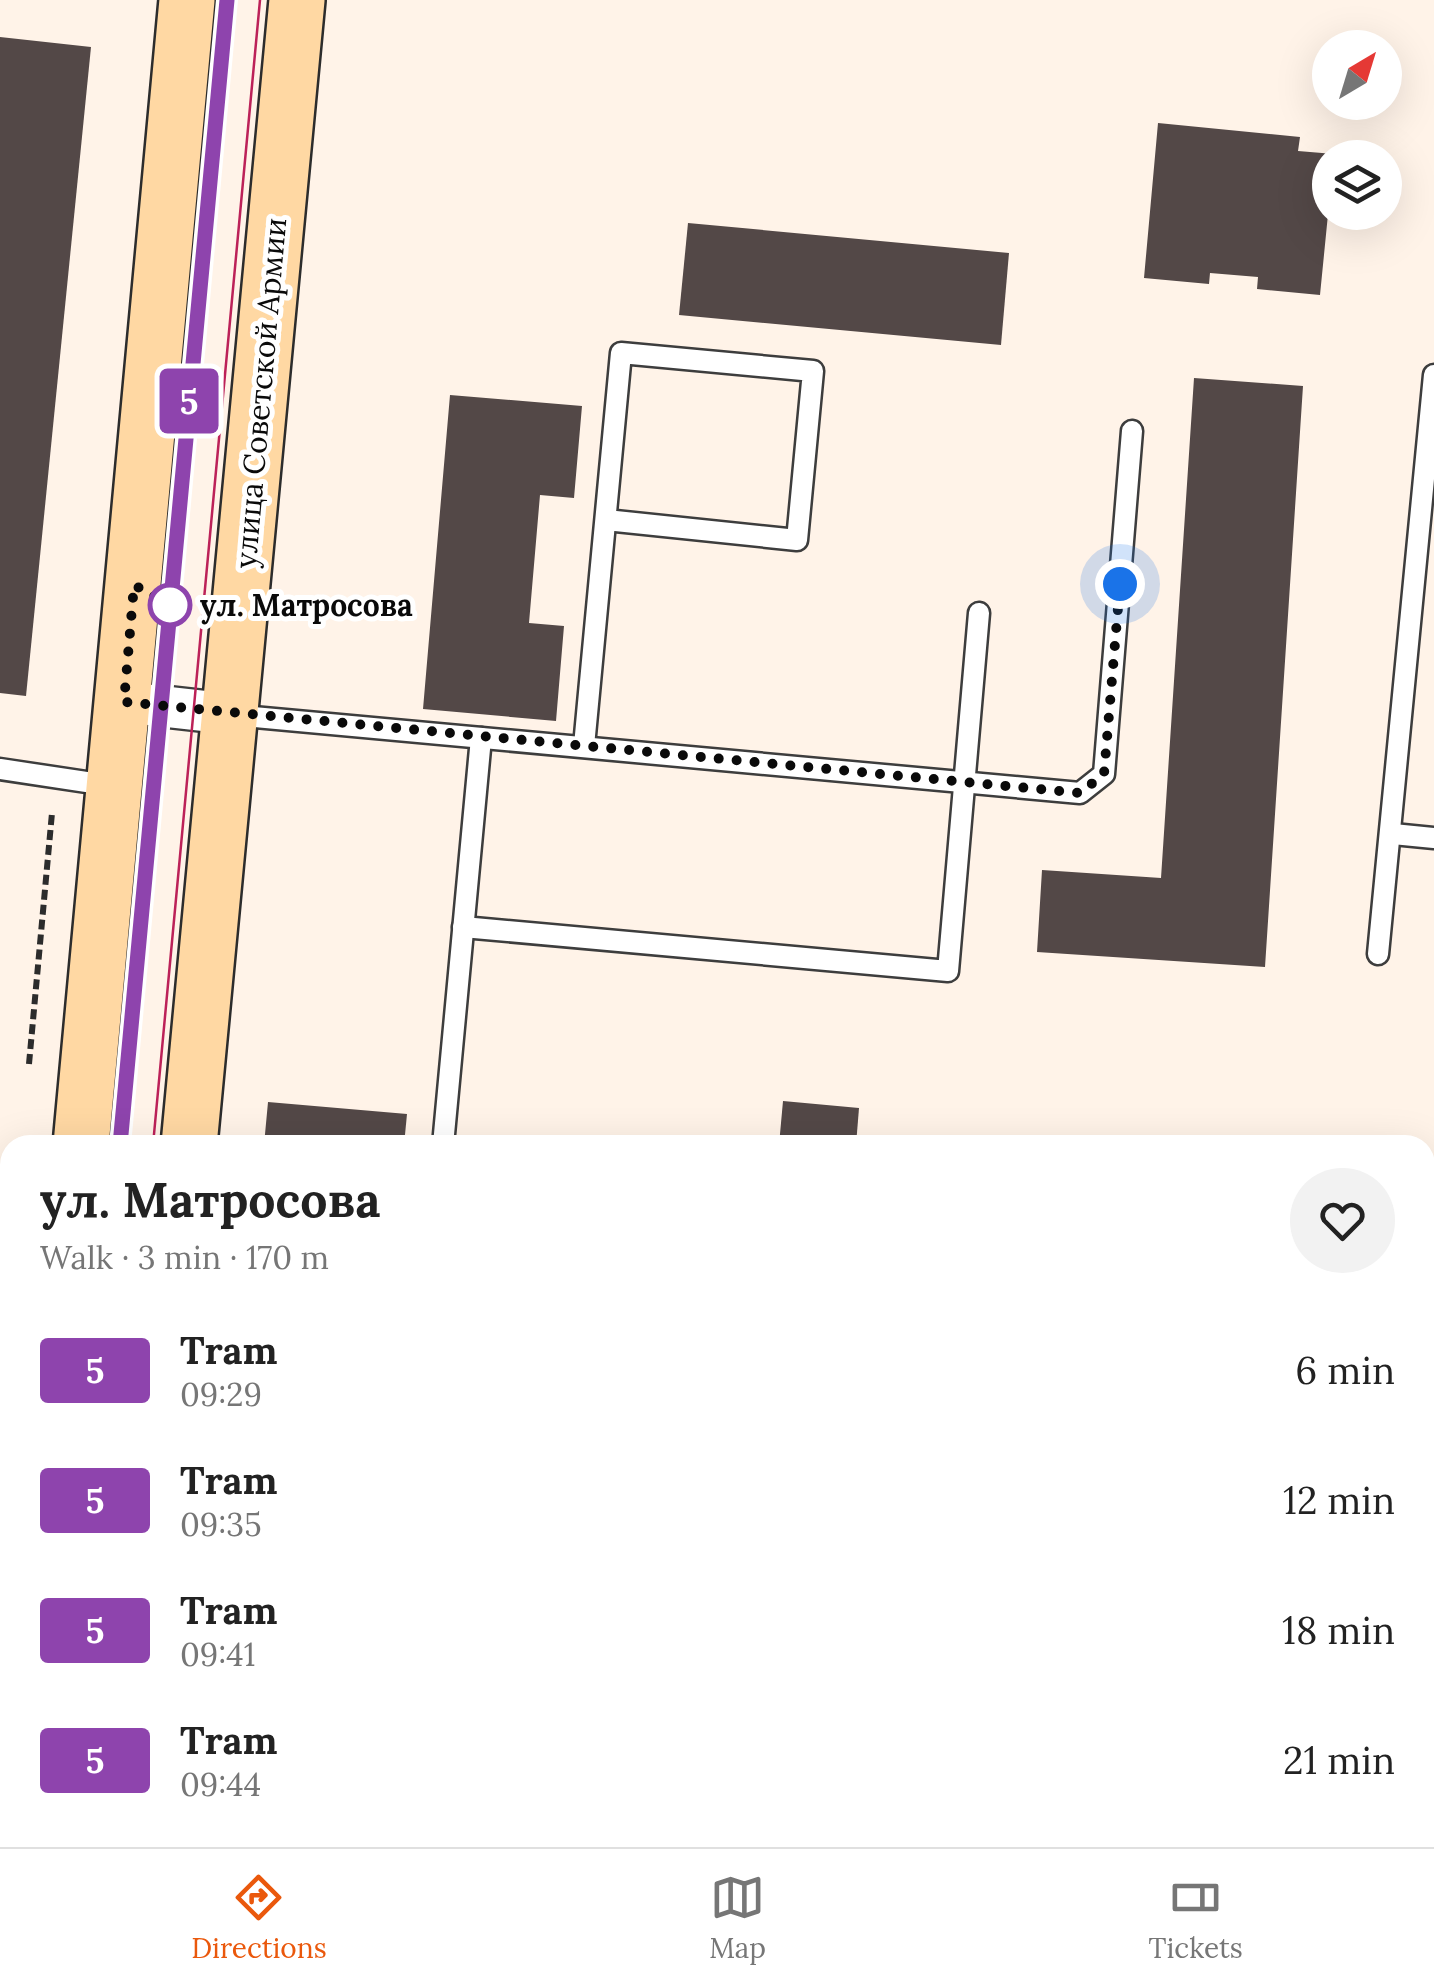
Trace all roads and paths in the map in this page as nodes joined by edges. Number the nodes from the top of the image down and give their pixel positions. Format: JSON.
{"nodes":[{"id":1,"x":187,"y":0,"type":"edge"},
{"id":2,"x":298,"y":0,"type":"edge"},
{"id":3,"x":1434,"y":375,"type":"edge"},
{"id":4,"x":1132,"y":431,"type":"dead end"},
{"id":5,"x":606,"y":520,"type":"junction"},
{"id":6,"x":979,"y":614,"type":"dead end"},
{"id":7,"x":124,"y":702,"type":"junction"},
{"id":8,"x":232,"y":714,"type":"junction"},
{"id":9,"x":481,"y":738,"type":"junction"},
{"id":10,"x":584,"y":746,"type":"junction"},
{"id":11,"x":0,"y":769,"type":"edge"},
{"id":12,"x":55,"y":778,"type":"junction"},
{"id":13,"x":964,"y":782,"type":"junction"},
{"id":14,"x":115,"y":786,"type":"junction"},
{"id":15,"x":1393,"y":834,"type":"junction"},
{"id":16,"x":1434,"y":838,"type":"edge"},
{"id":17,"x":463,"y":927,"type":"junction"},
{"id":18,"x":1378,"y":954,"type":"dead end"},
{"id":19,"x":28,"y":1068,"type":"dead end"},
{"id":20,"x":82,"y":1135,"type":"edge"},
{"id":21,"x":190,"y":1135,"type":"edge"},
{"id":22,"x":444,"y":1135,"type":"edge"}],
"edges":[{"from":1,"to":7,"type":"main road"},
{"from":2,"to":8,"type":"main road","name":"улица Советской Армии"},
{"from":3,"to":15,"type":"lane"},
{"from":4,"to":13,"type":"lane"},
{"from":5,"to":5,"type":"lane"},
{"from":5,"to":10,"type":"lane"},
{"from":6,"to":13,"type":"lane"},
{"from":7,"to":8,"type":"street"},
{"from":7,"to":14,"type":"main road"},
{"from":8,"to":9,"type":"lane"},
{"from":8,"to":21,"type":"main road","name":"улица Советской Армии"},
{"from":9,"to":10,"type":"lane"},
{"from":9,"to":17,"type":"lane"},
{"from":10,"to":13,"type":"lane"},
{"from":11,"to":12,"type":"lane"},
{"from":12,"to":14,"type":"lane"},
{"from":12,"to":19,"type":"path"},
{"from":13,"to":17,"type":"lane"},
{"from":14,"to":20,"type":"main road"},
{"from":15,"to":16,"type":"lane"},
{"from":15,"to":18,"type":"lane"},
{"from":17,"to":22,"type":"lane"}]}
